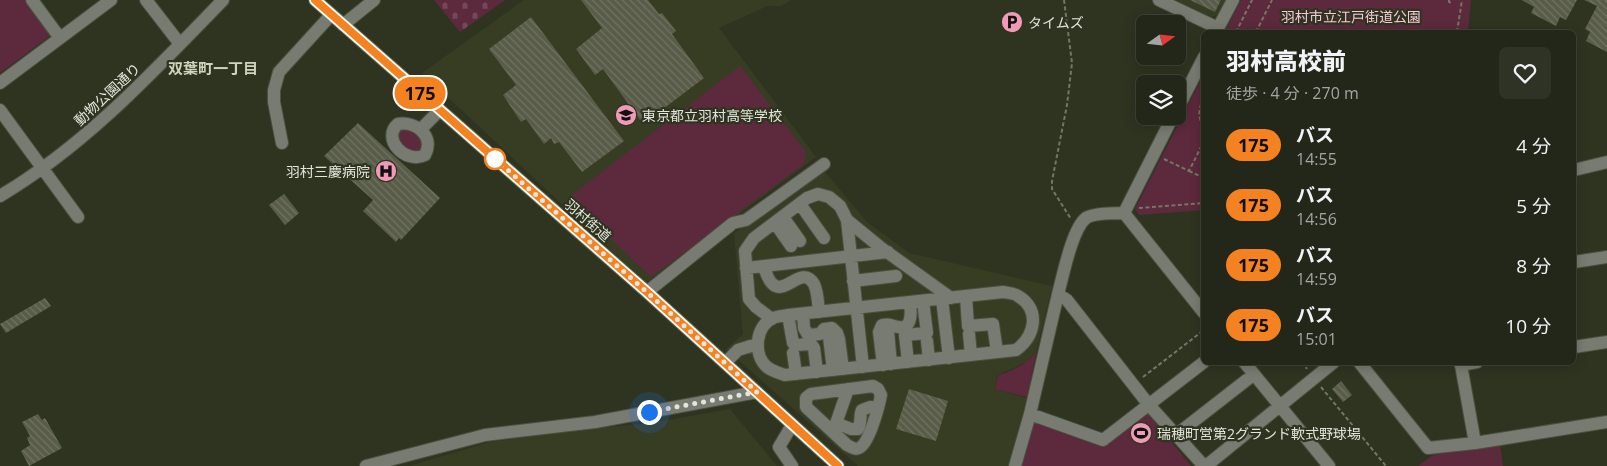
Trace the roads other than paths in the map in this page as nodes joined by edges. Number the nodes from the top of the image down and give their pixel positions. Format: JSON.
{"nodes":[{"id":1,"x":32,"y":0,"type":"edge"},
{"id":2,"x":111,"y":0,"type":"edge"},
{"id":3,"x":146,"y":0,"type":"edge"},
{"id":4,"x":223,"y":0,"type":"edge"},
{"id":5,"x":315,"y":0,"type":"edge"},
{"id":6,"x":374,"y":0,"type":"edge"},
{"id":7,"x":1159,"y":0,"type":"edge"},
{"id":8,"x":1233,"y":0,"type":"edge"},
{"id":9,"x":331,"y":15,"type":"junction"},
{"id":10,"x":343,"y":25,"type":"junction"},
{"id":11,"x":1217,"y":30,"type":"edge"},
{"id":12,"x":60,"y":38,"type":"junction"},
{"id":13,"x":180,"y":44,"type":"junction"},
{"id":14,"x":1201,"y":63,"type":"edge"},
{"id":15,"x":0,"y":83,"type":"edge"},
{"id":16,"x":1186,"y":92,"type":"edge"},
{"id":17,"x":0,"y":110,"type":"edge"},
{"id":18,"x":440,"y":110,"type":"junction"},
{"id":19,"x":1169,"y":125,"type":"edge"},
{"id":20,"x":421,"y":129,"type":"dead end"},
{"id":21,"x":282,"y":143,"type":"dead end"},
{"id":22,"x":1607,"y":162,"type":"edge"},
{"id":23,"x":824,"y":164,"type":"dead end"},
{"id":24,"x":43,"y":168,"type":"junction"},
{"id":25,"x":1576,"y":170,"type":"edge"},
{"id":26,"x":0,"y":196,"type":"edge"},
{"id":27,"x":800,"y":204,"type":"junction"},
{"id":28,"x":1125,"y":211,"type":"junction"},
{"id":29,"x":78,"y":217,"type":"dead end"},
{"id":30,"x":779,"y":220,"type":"junction"},
{"id":31,"x":847,"y":220,"type":"junction"},
{"id":32,"x":888,"y":252,"type":"junction"},
{"id":33,"x":851,"y":256,"type":"junction"},
{"id":34,"x":1607,"y":257,"type":"edge"},
{"id":35,"x":1576,"y":262,"type":"edge"},
{"id":36,"x":764,"y":266,"type":"junction"},
{"id":37,"x":746,"y":268,"type":"junction"},
{"id":38,"x":896,"y":276,"type":"dead end"},
{"id":39,"x":853,"y":281,"type":"junction"},
{"id":40,"x":647,"y":292,"type":"junction"},
{"id":41,"x":1058,"y":294,"type":"junction"},
{"id":42,"x":966,"y":296,"type":"junction"},
{"id":43,"x":946,"y":298,"type":"junction"},
{"id":44,"x":923,"y":300,"type":"junction"},
{"id":45,"x":910,"y":302,"type":"junction"},
{"id":46,"x":856,"y":308,"type":"junction"},
{"id":47,"x":1201,"y":309,"type":"edge"},
{"id":48,"x":819,"y":312,"type":"junction"},
{"id":49,"x":803,"y":314,"type":"junction"},
{"id":50,"x":788,"y":315,"type":"junction"},
{"id":51,"x":772,"y":319,"type":"junction"},
{"id":52,"x":969,"y":334,"type":"dead end"},
{"id":53,"x":888,"y":337,"type":"junction"},
{"id":54,"x":927,"y":341,"type":"dead end"},
{"id":55,"x":860,"y":342,"type":"junction"},
{"id":56,"x":1607,"y":342,"type":"edge"},
{"id":57,"x":827,"y":343,"type":"dead end"},
{"id":58,"x":757,"y":344,"type":"junction"},
{"id":59,"x":1576,"y":347,"type":"edge"},
{"id":60,"x":997,"y":352,"type":"junction"},
{"id":61,"x":794,"y":353,"type":"dead end"},
{"id":62,"x":971,"y":355,"type":"junction"},
{"id":63,"x":949,"y":358,"type":"junction"},
{"id":64,"x":929,"y":360,"type":"junction"},
{"id":65,"x":908,"y":362,"type":"junction"},
{"id":66,"x":725,"y":363,"type":"junction"},
{"id":67,"x":887,"y":364,"type":"junction"},
{"id":68,"x":1201,"y":364,"type":"edge"},
{"id":69,"x":1246,"y":365,"type":"edge"},
{"id":70,"x":1330,"y":365,"type":"edge"},
{"id":71,"x":1361,"y":365,"type":"edge"},
{"id":72,"x":1460,"y":365,"type":"edge"},
{"id":73,"x":863,"y":367,"type":"junction"},
{"id":74,"x":830,"y":371,"type":"junction"},
{"id":75,"x":796,"y":374,"type":"junction"},
{"id":76,"x":1254,"y":375,"type":"junction"},
{"id":77,"x":848,"y":389,"type":"junction"},
{"id":78,"x":828,"y":390,"type":"junction"},
{"id":79,"x":757,"y":392,"type":"junction"},
{"id":80,"x":1149,"y":405,"type":"junction"},
{"id":81,"x":878,"y":408,"type":"junction"},
{"id":82,"x":1280,"y":408,"type":"junction"},
{"id":83,"x":1030,"y":414,"type":"junction"},
{"id":84,"x":1607,"y":422,"type":"edge"},
{"id":85,"x":792,"y":425,"type":"junction"},
{"id":86,"x":835,"y":428,"type":"junction"},
{"id":87,"x":1176,"y":435,"type":"junction"},
{"id":88,"x":1475,"y":443,"type":"junction"},
{"id":89,"x":366,"y":466,"type":"edge"},
{"id":90,"x":792,"y":466,"type":"edge"},
{"id":91,"x":838,"y":466,"type":"edge"},
{"id":92,"x":1015,"y":466,"type":"edge"},
{"id":93,"x":1205,"y":466,"type":"edge"},
{"id":94,"x":1329,"y":466,"type":"edge"}],
"edges":[{"from":1,"to":12,"type":"street"},
{"from":2,"to":12,"type":"street"},
{"from":3,"to":13,"type":"street"},
{"from":4,"to":13,"type":"street","name":"動物公園通り"},
{"from":5,"to":9,"type":"main road","name":"羽村街道"},
{"from":6,"to":10,"type":"street"},
{"from":7,"to":11,"type":"street"},
{"from":8,"to":11,"type":"street"},
{"from":9,"to":10,"type":"main road","name":"羽村街道"},
{"from":9,"to":21,"type":"street"},
{"from":10,"to":18,"type":"main road","name":"羽村街道"},
{"from":12,"to":15,"type":"street"},
{"from":13,"to":24,"type":"street","name":"動物公園通り"},
{"from":14,"to":16,"type":"street"},
{"from":17,"to":24,"type":"street"},
{"from":18,"to":20,"type":"street"},
{"from":18,"to":40,"type":"main road","name":"羽村街道"},
{"from":19,"to":28,"type":"street"},
{"from":22,"to":25,"type":"street"},
{"from":23,"to":40,"type":"street"},
{"from":24,"to":26,"type":"street","name":"動物公園通り"},
{"from":24,"to":29,"type":"street"},
{"from":27,"to":30,"type":"street"},
{"from":27,"to":30,"type":"street"},
{"from":27,"to":31,"type":"street"},
{"from":28,"to":41,"type":"street"},
{"from":28,"to":47,"type":"street"},
{"from":30,"to":37,"type":"street"},
{"from":31,"to":32,"type":"street"},
{"from":31,"to":33,"type":"street"},
{"from":32,"to":33,"type":"street"},
{"from":32,"to":43,"type":"street"},
{"from":33,"to":36,"type":"street"},
{"from":33,"to":39,"type":"street"},
{"from":34,"to":35,"type":"street"},
{"from":36,"to":37,"type":"street"},
{"from":36,"to":48,"type":"street"},
{"from":37,"to":51,"type":"street"},
{"from":38,"to":39,"type":"street"},
{"from":39,"to":46,"type":"street"},
{"from":40,"to":66,"type":"main road","name":"羽村街道"},
{"from":41,"to":80,"type":"street"},
{"from":41,"to":83,"type":"street"},
{"from":42,"to":43,"type":"street"},
{"from":42,"to":60,"type":"street"},
{"from":42,"to":60,"type":"street"},
{"from":43,"to":44,"type":"street"},
{"from":43,"to":63,"type":"street"},
{"from":44,"to":45,"type":"street"},
{"from":44,"to":65,"type":"street"},
{"from":45,"to":46,"type":"street"},
{"from":45,"to":53,"type":"street"},
{"from":46,"to":48,"type":"street"},
{"from":46,"to":55,"type":"street"},
{"from":48,"to":49,"type":"street"},
{"from":49,"to":50,"type":"street"},
{"from":49,"to":74,"type":"street"},
{"from":50,"to":51,"type":"street"},
{"from":50,"to":74,"type":"street"},
{"from":51,"to":58,"type":"street"},
{"from":52,"to":62,"type":"street"},
{"from":53,"to":55,"type":"street"},
{"from":53,"to":67,"type":"street"},
{"from":54,"to":64,"type":"street"},
{"from":55,"to":73,"type":"street"},
{"from":56,"to":59,"type":"street"},
{"from":57,"to":74,"type":"street"},
{"from":58,"to":66,"type":"street"},
{"from":58,"to":75,"type":"street"},
{"from":60,"to":62,"type":"street"},
{"from":61,"to":75,"type":"street"},
{"from":62,"to":63,"type":"street"},
{"from":63,"to":64,"type":"street"},
{"from":64,"to":65,"type":"street"},
{"from":65,"to":67,"type":"street"},
{"from":66,"to":79,"type":"main road","name":"羽村街道"},
{"from":67,"to":73,"type":"street"},
{"from":68,"to":80,"type":"street"},
{"from":69,"to":76,"type":"street"},
{"from":70,"to":82,"type":"street"},
{"from":71,"to":88,"type":"street"},
{"from":72,"to":88,"type":"street"},
{"from":73,"to":74,"type":"street"},
{"from":74,"to":75,"type":"street"},
{"from":74,"to":78,"type":"street"},
{"from":76,"to":82,"type":"street"},
{"from":76,"to":87,"type":"street"},
{"from":77,"to":78,"type":"street"},
{"from":77,"to":81,"type":"street"},
{"from":77,"to":86,"type":"street"},
{"from":78,"to":86,"type":"street"},
{"from":79,"to":85,"type":"main road","name":"羽村街道"},
{"from":79,"to":89,"type":"street"},
{"from":80,"to":83,"type":"street"},
{"from":80,"to":87,"type":"street"},
{"from":81,"to":86,"type":"street"},
{"from":81,"to":86,"type":"street"},
{"from":82,"to":93,"type":"street"},
{"from":82,"to":94,"type":"street"},
{"from":83,"to":92,"type":"street"},
{"from":84,"to":88,"type":"street"},
{"from":85,"to":90,"type":"street"},
{"from":85,"to":91,"type":"main road","name":"羽村街道"},
{"from":87,"to":93,"type":"street"}]}
